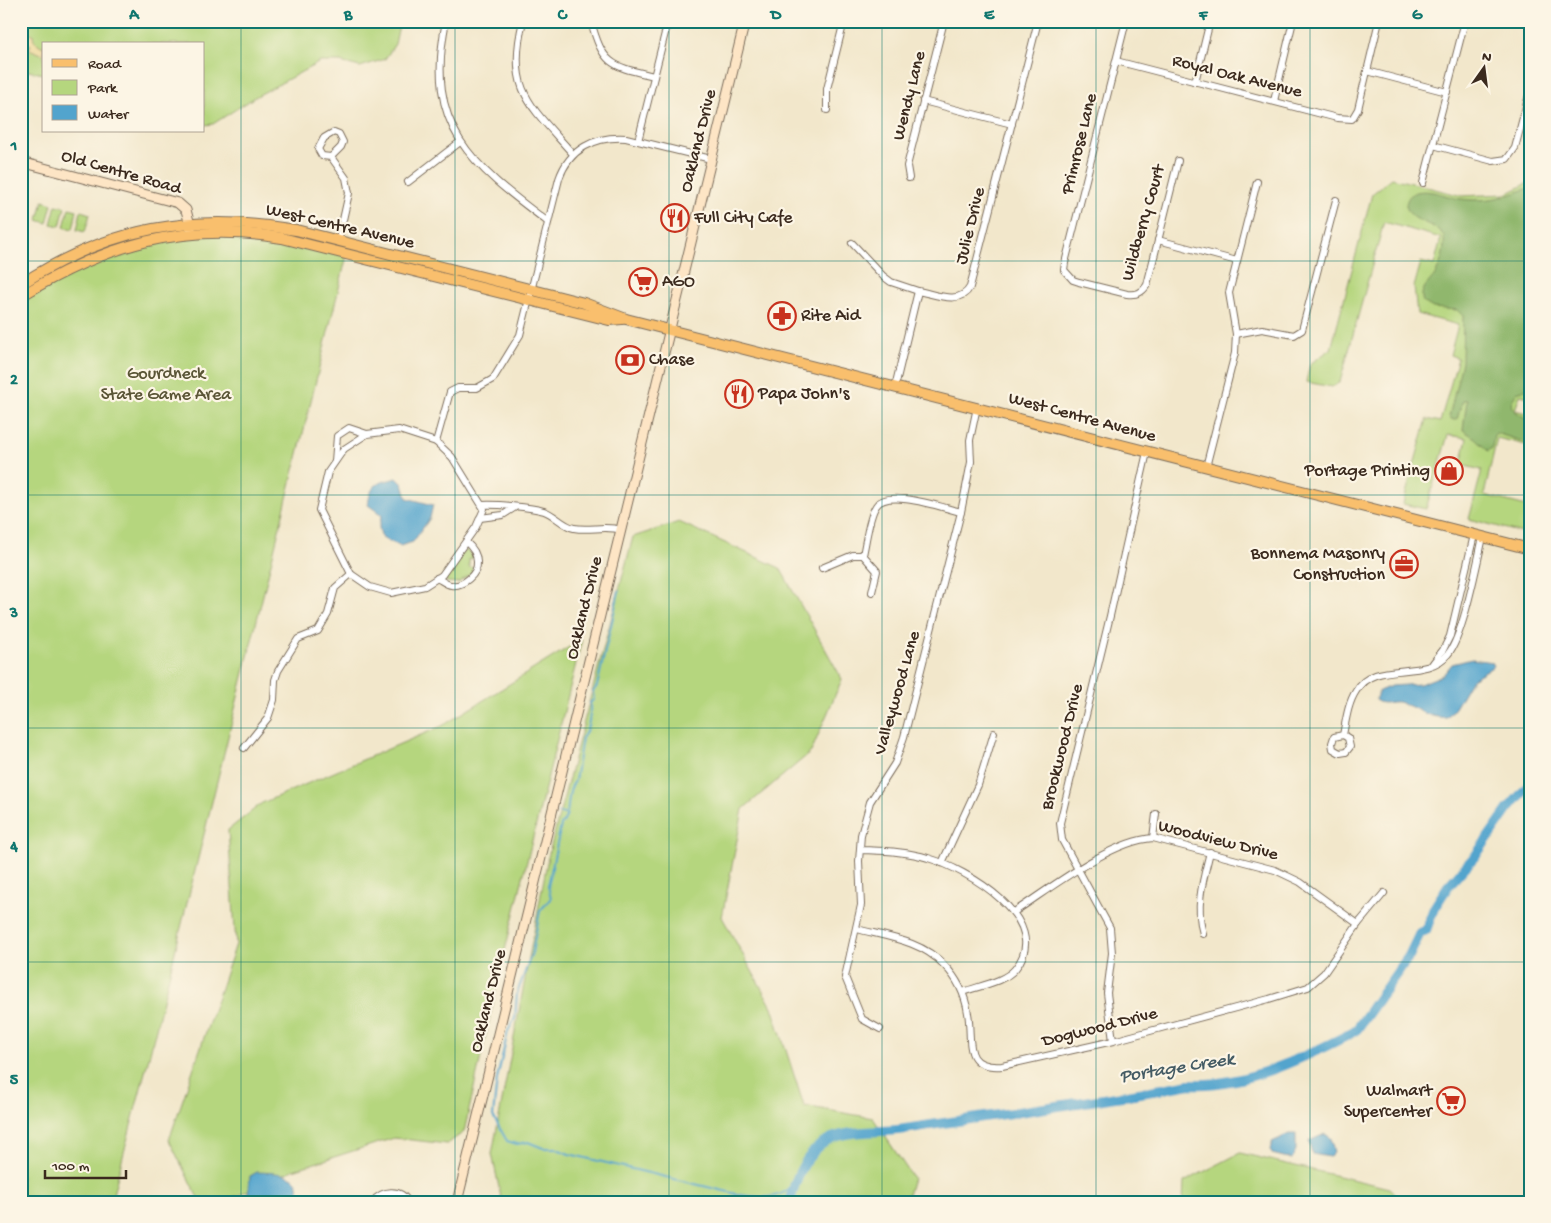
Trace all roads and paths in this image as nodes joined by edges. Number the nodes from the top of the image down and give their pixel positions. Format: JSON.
{"nodes":[{"id":1,"x":446,"y":21,"type":"edge"},
{"id":2,"x":523,"y":21,"type":"edge"},
{"id":3,"x":591,"y":21,"type":"edge"},
{"id":4,"x":668,"y":21,"type":"edge"},
{"id":5,"x":745,"y":21,"type":"edge"},
{"id":6,"x":844,"y":21,"type":"edge"},
{"id":7,"x":944,"y":21,"type":"edge"},
{"id":8,"x":1038,"y":21,"type":"edge"},
{"id":9,"x":1126,"y":21,"type":"edge"},
{"id":10,"x":1210,"y":21,"type":"edge"},
{"id":11,"x":1293,"y":21,"type":"edge"},
{"id":12,"x":1379,"y":21,"type":"edge"},
{"id":13,"x":1465,"y":21,"type":"edge"},
{"id":14,"x":1116,"y":62,"type":"junction"},
{"id":15,"x":1367,"y":71,"type":"junction"},
{"id":16,"x":654,"y":76,"type":"junction"},
{"id":17,"x":1195,"y":82,"type":"junction"},
{"id":18,"x":1530,"y":91,"type":"edge"},
{"id":19,"x":1447,"y":92,"type":"junction"},
{"id":20,"x":924,"y":101,"type":"junction"},
{"id":21,"x":1274,"y":101,"type":"junction"},
{"id":22,"x":827,"y":110,"type":"dead end"},
{"id":23,"x":1012,"y":124,"type":"junction"},
{"id":24,"x":638,"y":141,"type":"junction"},
{"id":25,"x":460,"y":142,"type":"junction"},
{"id":26,"x":1433,"y":145,"type":"junction"},
{"id":27,"x":573,"y":154,"type":"junction"},
{"id":28,"x":331,"y":157,"type":"dead end"},
{"id":29,"x":711,"y":159,"type":"junction"},
{"id":30,"x":1178,"y":161,"type":"dead end"},
{"id":31,"x":21,"y":162,"type":"edge"},
{"id":32,"x":909,"y":178,"type":"dead end"},
{"id":33,"x":408,"y":182,"type":"dead end"},
{"id":34,"x":1256,"y":182,"type":"dead end"},
{"id":35,"x":1423,"y":183,"type":"dead end"},
{"id":36,"x":1336,"y":200,"type":"dead end"},
{"id":37,"x":548,"y":222,"type":"junction"},
{"id":38,"x":190,"y":223,"type":"junction"},
{"id":39,"x":192,"y":234,"type":"junction"},
{"id":40,"x":1158,"y":240,"type":"junction"},
{"id":41,"x":852,"y":243,"type":"dead end"},
{"id":42,"x":338,"y":246,"type":"junction"},
{"id":43,"x":1237,"y":261,"type":"junction"},
{"id":44,"x":21,"y":284,"type":"edge"},
{"id":45,"x":918,"y":290,"type":"junction"},
{"id":46,"x":1140,"y":293,"type":"joint"},
{"id":47,"x":530,"y":295,"type":"junction"},
{"id":48,"x":21,"y":296,"type":"edge"},
{"id":49,"x":669,"y":329,"type":"junction"},
{"id":50,"x":1236,"y":334,"type":"junction"},
{"id":51,"x":895,"y":387,"type":"junction"},
{"id":52,"x":977,"y":407,"type":"junction"},
{"id":53,"x":367,"y":434,"type":"junction"},
{"id":54,"x":436,"y":442,"type":"junction"},
{"id":55,"x":1147,"y":452,"type":"junction"},
{"id":56,"x":334,"y":463,"type":"junction"},
{"id":57,"x":1206,"y":467,"type":"junction"},
{"id":58,"x":482,"y":505,"type":"junction"},
{"id":59,"x":514,"y":508,"type":"junction"},
{"id":60,"x":961,"y":512,"type":"junction"},
{"id":61,"x":480,"y":518,"type":"junction"},
{"id":62,"x":621,"y":530,"type":"junction"},
{"id":63,"x":1479,"y":536,"type":"junction"},
{"id":64,"x":466,"y":542,"type":"junction"},
{"id":65,"x":1530,"y":549,"type":"edge"},
{"id":66,"x":863,"y":554,"type":"junction"},
{"id":67,"x":822,"y":568,"type":"dead end"},
{"id":68,"x":351,"y":574,"type":"junction"},
{"id":69,"x":437,"y":578,"type":"junction"},
{"id":70,"x":1461,"y":591,"type":"junction"},
{"id":71,"x":872,"y":592,"type":"dead end"},
{"id":72,"x":1469,"y":593,"type":"junction"},
{"id":73,"x":1451,"y":629,"type":"junction"},
{"id":74,"x":1459,"y":631,"type":"junction"},
{"id":75,"x":1432,"y":664,"type":"junction"},
{"id":76,"x":994,"y":734,"type":"dead end"},
{"id":77,"x":1342,"y":734,"type":"dead end"},
{"id":78,"x":244,"y":748,"type":"dead end"},
{"id":79,"x":1156,"y":814,"type":"dead end"},
{"id":80,"x":1153,"y":838,"type":"junction"},
{"id":81,"x":860,"y":850,"type":"junction"},
{"id":82,"x":1210,"y":852,"type":"junction"},
{"id":83,"x":942,"y":863,"type":"junction"},
{"id":84,"x":1078,"y":871,"type":"junction"},
{"id":85,"x":1384,"y":893,"type":"dead end"},
{"id":86,"x":1014,"y":912,"type":"junction"},
{"id":87,"x":1358,"y":924,"type":"junction"},
{"id":88,"x":857,"y":930,"type":"junction"},
{"id":89,"x":1203,"y":934,"type":"dead end"},
{"id":90,"x":963,"y":992,"type":"junction"},
{"id":91,"x":880,"y":1029,"type":"dead end"},
{"id":92,"x":1113,"y":1041,"type":"junction"},
{"id":93,"x":373,"y":1202,"type":"edge"},
{"id":94,"x":408,"y":1202,"type":"edge"},
{"id":95,"x":457,"y":1202,"type":"edge"}],
"edges":[{"from":1,"to":25,"type":"street"},
{"from":2,"to":27,"type":"street"},
{"from":3,"to":16,"type":"street"},
{"from":4,"to":16,"type":"street"},
{"from":5,"to":29,"type":"street","name":"Oakland Drive"},
{"from":6,"to":22,"type":"street"},
{"from":7,"to":20,"type":"street","name":"Wendy Lane"},
{"from":8,"to":23,"type":"street","name":"Julie Drive"},
{"from":9,"to":14,"type":"street","name":"Primrose Lane"},
{"from":10,"to":17,"type":"street"},
{"from":11,"to":21,"type":"street"},
{"from":12,"to":15,"type":"street"},
{"from":13,"to":19,"type":"street"},
{"from":14,"to":17,"type":"street","name":"Royal Oak Avenue"},
{"from":14,"to":46,"type":"street","name":"Primrose Lane"},
{"from":15,"to":19,"type":"street"},
{"from":15,"to":21,"type":"street","name":"Royal Oak Avenue"},
{"from":16,"to":24,"type":"street"},
{"from":17,"to":21,"type":"street","name":"Royal Oak Avenue"},
{"from":18,"to":26,"type":"street"},
{"from":19,"to":26,"type":"street"},
{"from":20,"to":23,"type":"street"},
{"from":20,"to":32,"type":"street","name":"Wendy Lane"},
{"from":23,"to":45,"type":"street","name":"Julie Drive"},
{"from":24,"to":27,"type":"street"},
{"from":24,"to":29,"type":"street"},
{"from":25,"to":33,"type":"street"},
{"from":25,"to":37,"type":"street"},
{"from":26,"to":35,"type":"street"},
{"from":27,"to":37,"type":"street"},
{"from":28,"to":42,"type":"street"},
{"from":29,"to":49,"type":"street","name":"Oakland Drive"},
{"from":30,"to":40,"type":"street","name":"Wildberry Court"},
{"from":31,"to":38,"type":"street","name":"Old Centre Road"},
{"from":34,"to":43,"type":"street"},
{"from":36,"to":50,"type":"street"},
{"from":37,"to":47,"type":"street"},
{"from":38,"to":39,"type":"street","name":"Old Centre Road"},
{"from":38,"to":42,"type":"main road","name":"West Centre Avenue"},
{"from":38,"to":44,"type":"main road","name":"West Centre Avenue"},
{"from":39,"to":42,"type":"main road","name":"West Centre Avenue"},
{"from":39,"to":48,"type":"main road","name":"West Centre Avenue"},
{"from":40,"to":43,"type":"street"},
{"from":40,"to":46,"type":"street","name":"Wildberry Court"},
{"from":41,"to":45,"type":"street"},
{"from":42,"to":47,"type":"main road","name":"West Centre Avenue"},
{"from":43,"to":50,"type":"street"},
{"from":45,"to":51,"type":"street"},
{"from":47,"to":49,"type":"main road","name":"West Centre Avenue"},
{"from":47,"to":54,"type":"street"},
{"from":49,"to":51,"type":"main road","name":"West Centre Avenue"},
{"from":49,"to":62,"type":"street","name":"Oakland Drive"},
{"from":50,"to":57,"type":"street"},
{"from":51,"to":52,"type":"main road","name":"West Centre Avenue"},
{"from":52,"to":55,"type":"main road","name":"West Centre Avenue"},
{"from":52,"to":60,"type":"street","name":"Valleywood Lane"},
{"from":53,"to":54,"type":"street"},
{"from":53,"to":56,"type":"street"},
{"from":53,"to":56,"type":"street"},
{"from":54,"to":58,"type":"street"},
{"from":55,"to":57,"type":"main road","name":"West Centre Avenue"},
{"from":55,"to":84,"type":"street","name":"Brookwood Drive"},
{"from":56,"to":68,"type":"street"},
{"from":57,"to":63,"type":"main road","name":"West Centre Avenue"},
{"from":58,"to":59,"type":"street"},
{"from":58,"to":61,"type":"street"},
{"from":59,"to":61,"type":"street"},
{"from":59,"to":62,"type":"street"},
{"from":60,"to":66,"type":"street"},
{"from":60,"to":81,"type":"street","name":"Valleywood Lane"},
{"from":61,"to":64,"type":"street"},
{"from":62,"to":95,"type":"street","name":"Oakland Drive"},
{"from":63,"to":65,"type":"main road","name":"West Centre Avenue"},
{"from":63,"to":70,"type":"street"},
{"from":63,"to":72,"type":"street"},
{"from":64,"to":69,"type":"street"},
{"from":64,"to":69,"type":"street"},
{"from":66,"to":67,"type":"street"},
{"from":66,"to":71,"type":"street"},
{"from":68,"to":69,"type":"street"},
{"from":68,"to":78,"type":"street"},
{"from":70,"to":72,"type":"street"},
{"from":70,"to":73,"type":"street"},
{"from":72,"to":74,"type":"street"},
{"from":73,"to":74,"type":"street"},
{"from":73,"to":75,"type":"street"},
{"from":74,"to":75,"type":"street"},
{"from":75,"to":77,"type":"street"},
{"from":76,"to":83,"type":"street"},
{"from":79,"to":80,"type":"street"},
{"from":80,"to":82,"type":"street","name":"Woodview Drive"},
{"from":80,"to":84,"type":"street","name":"Woodview Drive"},
{"from":81,"to":83,"type":"street"},
{"from":81,"to":88,"type":"street","name":"Valleywood Lane"},
{"from":82,"to":87,"type":"street","name":"Woodview Drive"},
{"from":82,"to":89,"type":"street"},
{"from":83,"to":86,"type":"street"},
{"from":84,"to":86,"type":"street","name":"Woodview Drive"},
{"from":84,"to":92,"type":"street","name":"Brookwood Drive"},
{"from":85,"to":87,"type":"street","name":"Dogwood Drive"},
{"from":86,"to":90,"type":"street"},
{"from":87,"to":92,"type":"street","name":"Dogwood Drive"},
{"from":88,"to":90,"type":"street","name":"Dogwood Drive"},
{"from":88,"to":91,"type":"street","name":"Valleywood Lane"},
{"from":90,"to":92,"type":"street","name":"Dogwood Drive"},
{"from":93,"to":94,"type":"street"}]}
